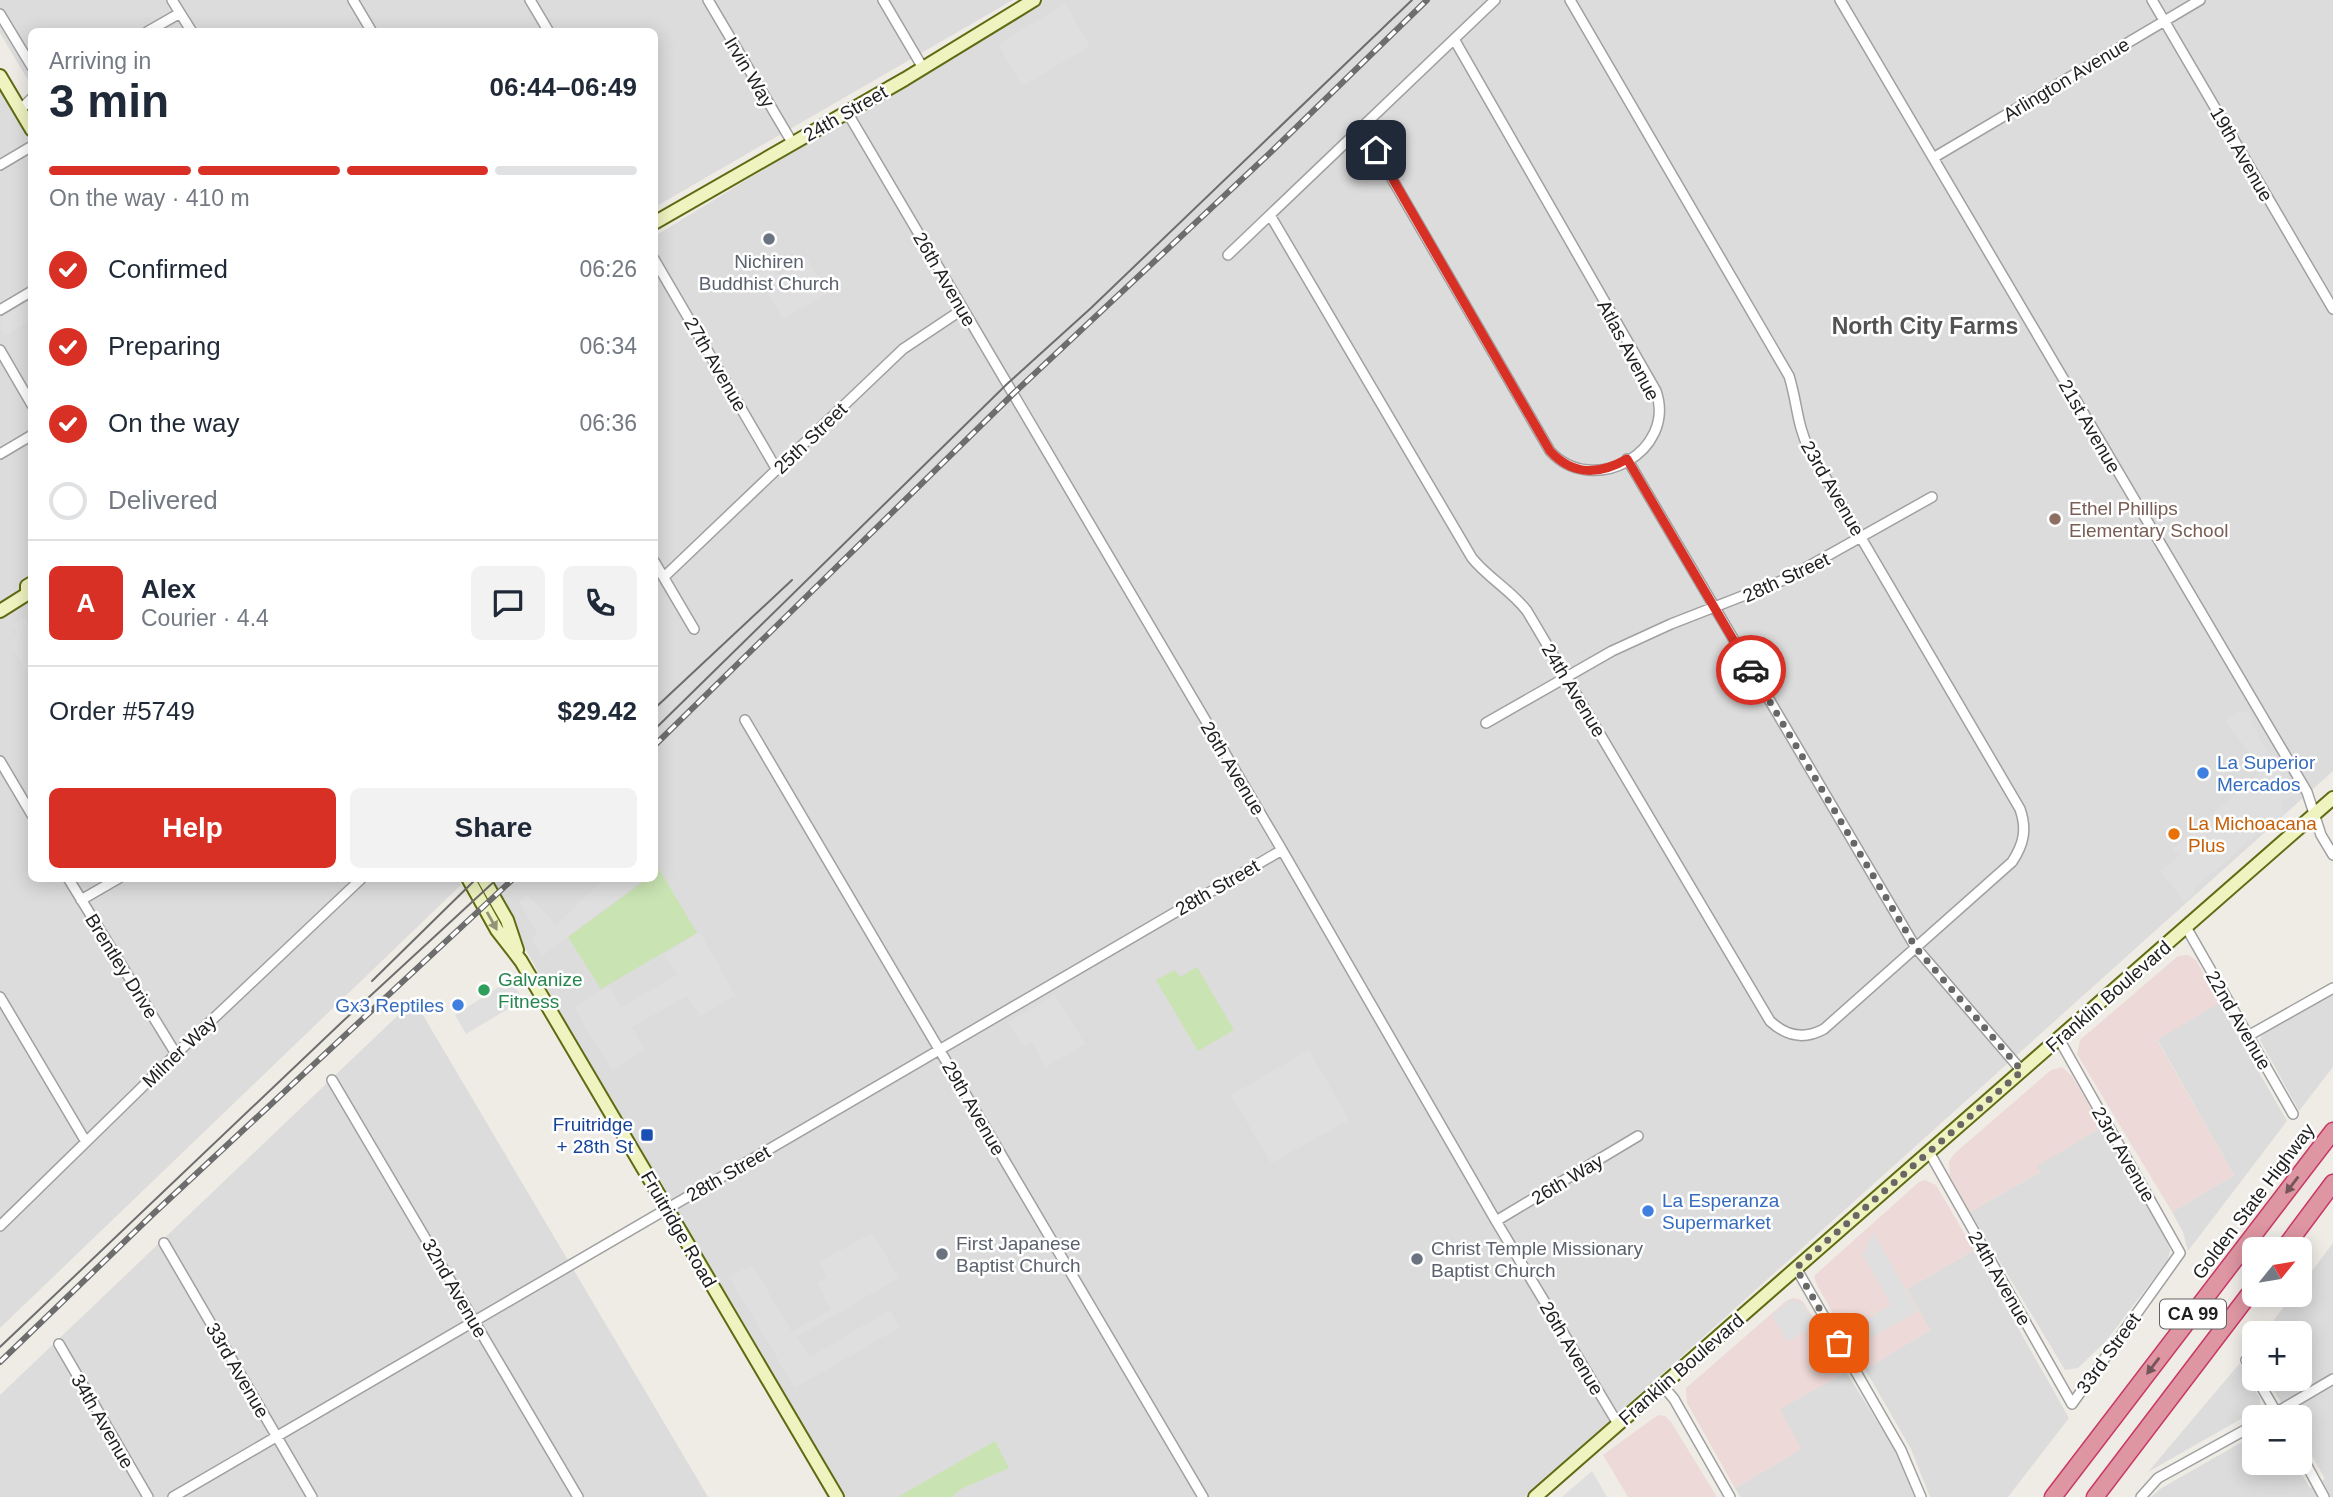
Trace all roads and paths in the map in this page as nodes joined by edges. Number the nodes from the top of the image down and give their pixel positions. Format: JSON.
{"nodes":[{"id":1,"x":172,"y":0,"type":"edge"},
{"id":2,"x":353,"y":0,"type":"edge"},
{"id":3,"x":530,"y":0,"type":"edge"},
{"id":4,"x":708,"y":0,"type":"edge"},
{"id":5,"x":883,"y":0,"type":"edge"},
{"id":6,"x":1034,"y":0,"type":"edge"},
{"id":7,"x":1495,"y":0,"type":"edge"},
{"id":8,"x":1570,"y":0,"type":"edge"},
{"id":9,"x":1840,"y":0,"type":"edge"},
{"id":10,"x":2152,"y":0,"type":"edge"},
{"id":11,"x":2200,"y":0,"type":"edge"},
{"id":12,"x":180,"y":13,"type":"junction"},
{"id":13,"x":0,"y":14,"type":"edge"},
{"id":14,"x":2164,"y":21,"type":"junction"},
{"id":15,"x":154,"y":28,"type":"edge"},
{"id":16,"x":189,"y":28,"type":"edge"},
{"id":17,"x":370,"y":28,"type":"edge"},
{"id":18,"x":547,"y":28,"type":"edge"},
{"id":19,"x":1454,"y":39,"type":"junction"},
{"id":20,"x":28,"y":60,"type":"edge"},
{"id":21,"x":923,"y":68,"type":"junction"},
{"id":22,"x":0,"y":76,"type":"edge"},
{"id":23,"x":28,"y":102,"type":"edge"},
{"id":24,"x":20,"y":110,"type":"junction"},
{"id":25,"x":847,"y":111,"type":"junction"},
{"id":26,"x":28,"y":123,"type":"edge"},
{"id":27,"x":1363,"y":127,"type":"junction"},
{"id":28,"x":793,"y":144,"type":"junction"},
{"id":29,"x":28,"y":148,"type":"edge"},
{"id":30,"x":1933,"y":159,"type":"junction"},
{"id":31,"x":0,"y":165,"type":"edge"},
{"id":32,"x":1269,"y":215,"type":"junction"},
{"id":33,"x":658,"y":218,"type":"edge"},
{"id":34,"x":1228,"y":255,"type":"dead end"},
{"id":35,"x":658,"y":266,"type":"edge"},
{"id":36,"x":28,"y":293,"type":"edge"},
{"id":37,"x":963,"y":309,"type":"junction"},
{"id":38,"x":2333,"y":309,"type":"edge"},
{"id":39,"x":0,"y":310,"type":"edge"},
{"id":40,"x":0,"y":350,"type":"edge"},
{"id":41,"x":28,"y":398,"type":"edge"},
{"id":42,"x":28,"y":437,"type":"edge"},
{"id":43,"x":0,"y":454,"type":"edge"},
{"id":44,"x":1627,"y":459,"type":"junction"},
{"id":45,"x":777,"y":470,"type":"junction"},
{"id":46,"x":1932,"y":497,"type":"dead end"},
{"id":47,"x":1861,"y":538,"type":"junction"},
{"id":48,"x":658,"y":567,"type":"edge"},
{"id":49,"x":664,"y":577,"type":"junction"},
{"id":50,"x":28,"y":592,"type":"edge"},
{"id":51,"x":1715,"y":608,"type":"junction"},
{"id":52,"x":0,"y":611,"type":"edge"},
{"id":53,"x":694,"y":629,"type":"dead end"},
{"id":54,"x":1566,"y":677,"type":"junction"},
{"id":55,"x":745,"y":720,"type":"dead end"},
{"id":56,"x":1486,"y":723,"type":"dead end"},
{"id":57,"x":0,"y":761,"type":"edge"},
{"id":58,"x":2333,"y":799,"type":"edge"},
{"id":59,"x":28,"y":808,"type":"edge"},
{"id":60,"x":2315,"y":814,"type":"junction"},
{"id":61,"x":1282,"y":850,"type":"junction"},
{"id":62,"x":2333,"y":855,"type":"edge"},
{"id":63,"x":70,"y":882,"type":"edge"},
{"id":64,"x":112,"y":882,"type":"edge"},
{"id":65,"x":358,"y":882,"type":"edge"},
{"id":66,"x":470,"y":882,"type":"edge"},
{"id":67,"x":485,"y":882,"type":"edge"},
{"id":68,"x":81,"y":900,"type":"junction"},
{"id":69,"x":2186,"y":927,"type":"junction"},
{"id":70,"x":1916,"y":948,"type":"junction"},
{"id":71,"x":521,"y":961,"type":"junction"},
{"id":72,"x":2333,"y":988,"type":"edge"},
{"id":73,"x":0,"y":997,"type":"edge"},
{"id":74,"x":2249,"y":1036,"type":"junction"},
{"id":75,"x":2059,"y":1039,"type":"junction"},
{"id":76,"x":939,"y":1049,"type":"junction"},
{"id":77,"x":176,"y":1054,"type":"junction"},
{"id":78,"x":2022,"y":1071,"type":"junction"},
{"id":79,"x":332,"y":1080,"type":"dead end"},
{"id":80,"x":2292,"y":1114,"type":"dead end"},
{"id":81,"x":2333,"y":1131,"type":"edge"},
{"id":82,"x":1638,"y":1136,"type":"dead end"},
{"id":83,"x":86,"y":1142,"type":"junction"},
{"id":84,"x":1928,"y":1152,"type":"junction"},
{"id":85,"x":2333,"y":1183,"type":"edge"},
{"id":86,"x":667,"y":1209,"type":"junction"},
{"id":87,"x":1496,"y":1221,"type":"junction"},
{"id":88,"x":0,"y":1226,"type":"edge"},
{"id":89,"x":2293,"y":1237,"type":"edge"},
{"id":90,"x":163,"y":1243,"type":"dead end"},
{"id":91,"x":1796,"y":1268,"type":"junction"},
{"id":92,"x":2169,"y":1269,"type":"joint"},
{"id":93,"x":2242,"y":1304,"type":"edge"},
{"id":94,"x":474,"y":1321,"type":"junction"},
{"id":95,"x":59,"y":1344,"type":"dead end"},
{"id":96,"x":2333,"y":1379,"type":"edge"},
{"id":97,"x":1663,"y":1386,"type":"junction"},
{"id":98,"x":2072,"y":1404,"type":"joint"},
{"id":99,"x":2292,"y":1405,"type":"edge"},
{"id":100,"x":1618,"y":1424,"type":"junction"},
{"id":101,"x":2242,"y":1432,"type":"edge"},
{"id":102,"x":277,"y":1437,"type":"junction"},
{"id":103,"x":2312,"y":1475,"type":"edge"},
{"id":104,"x":148,"y":1497,"type":"edge"},
{"id":105,"x":173,"y":1497,"type":"edge"},
{"id":106,"x":312,"y":1497,"type":"edge"},
{"id":107,"x":578,"y":1497,"type":"edge"},
{"id":108,"x":837,"y":1497,"type":"edge"},
{"id":109,"x":1203,"y":1497,"type":"edge"},
{"id":110,"x":1535,"y":1497,"type":"edge"},
{"id":111,"x":1730,"y":1497,"type":"edge"},
{"id":112,"x":1921,"y":1497,"type":"edge"},
{"id":113,"x":2053,"y":1497,"type":"edge"},
{"id":114,"x":2095,"y":1497,"type":"edge"},
{"id":115,"x":2141,"y":1497,"type":"edge"},
{"id":116,"x":2324,"y":1497,"type":"edge"}],
"edges":[{"from":1,"to":12,"type":"street"},
{"from":2,"to":17,"type":"street"},
{"from":3,"to":18,"type":"street"},
{"from":4,"to":28,"type":"street","name":"Irvin Way"},
{"from":5,"to":21,"type":"street"},
{"from":6,"to":21,"type":"main road","name":"24th Street"},
{"from":7,"to":19,"type":"street"},
{"from":8,"to":47,"type":"street","name":"23rd Avenue"},
{"from":9,"to":30,"type":"street","name":"21st Avenue"},
{"from":10,"to":14,"type":"street","name":"19th Avenue"},
{"from":11,"to":14,"type":"street","name":"Arlington Avenue"},
{"from":12,"to":15,"type":"street"},
{"from":12,"to":16,"type":"street"},
{"from":13,"to":20,"type":"street"},
{"from":14,"to":30,"type":"street","name":"Arlington Avenue"},
{"from":14,"to":38,"type":"street","name":"19th Avenue"},
{"from":19,"to":27,"type":"street"},
{"from":19,"to":44,"type":"street","name":"Atlas Avenue"},
{"from":21,"to":25,"type":"main road","name":"24th Street"},
{"from":22,"to":24,"type":"main road"},
{"from":23,"to":24,"type":"street"},
{"from":24,"to":26,"type":"main road"},
{"from":25,"to":28,"type":"main road","name":"24th Street"},
{"from":25,"to":37,"type":"street","name":"26th Avenue"},
{"from":27,"to":32,"type":"street"},
{"from":27,"to":44,"type":"street"},
{"from":28,"to":33,"type":"main road","name":"24th Street"},
{"from":29,"to":31,"type":"street"},
{"from":30,"to":60,"type":"street","name":"21st Avenue"},
{"from":32,"to":34,"type":"street"},
{"from":32,"to":54,"type":"street","name":"24th Avenue"},
{"from":35,"to":45,"type":"street","name":"27th Avenue"},
{"from":36,"to":39,"type":"street"},
{"from":37,"to":45,"type":"street","name":"25th Street"},
{"from":37,"to":61,"type":"street","name":"26th Avenue"},
{"from":40,"to":41,"type":"street"},
{"from":42,"to":43,"type":"street"},
{"from":44,"to":51,"type":"street"},
{"from":45,"to":49,"type":"street","name":"25th Street"},
{"from":46,"to":47,"type":"street","name":"28th Street"},
{"from":47,"to":51,"type":"street","name":"28th Street"},
{"from":47,"to":70,"type":"street","name":"23rd Avenue"},
{"from":48,"to":49,"type":"street"},
{"from":49,"to":53,"type":"street"},
{"from":50,"to":52,"type":"main road"},
{"from":51,"to":54,"type":"street","name":"28th Street"},
{"from":51,"to":70,"type":"street"},
{"from":54,"to":56,"type":"street","name":"28th Street"},
{"from":54,"to":70,"type":"street","name":"24th Avenue"},
{"from":55,"to":76,"type":"street","name":"29th Avenue"},
{"from":57,"to":59,"type":"street"},
{"from":58,"to":60,"type":"main road","name":"Franklin Boulevard"},
{"from":60,"to":62,"type":"street","name":"21st Avenue"},
{"from":60,"to":69,"type":"main road","name":"Franklin Boulevard"},
{"from":61,"to":76,"type":"street","name":"28th Street"},
{"from":61,"to":87,"type":"street","name":"26th Avenue"},
{"from":63,"to":68,"type":"street","name":"Brentley Drive"},
{"from":64,"to":68,"type":"street"},
{"from":65,"to":77,"type":"street","name":"Milner Way"},
{"from":66,"to":71,"type":"main road","name":"Fruitridge Road","one_way":true},
{"from":67,"to":71,"type":"main road","name":"Fruitridge Road"},
{"from":68,"to":77,"type":"street","name":"Brentley Drive"},
{"from":69,"to":74,"type":"street","name":"22nd Avenue"},
{"from":69,"to":75,"type":"main road","name":"Franklin Boulevard"},
{"from":70,"to":78,"type":"street"},
{"from":71,"to":86,"type":"main road","name":"Fruitridge Road"},
{"from":72,"to":74,"type":"street"},
{"from":73,"to":83,"type":"street"},
{"from":74,"to":80,"type":"street","name":"22nd Avenue"},
{"from":75,"to":78,"type":"main road","name":"Franklin Boulevard"},
{"from":75,"to":92,"type":"street","name":"23rd Avenue"},
{"from":76,"to":86,"type":"street","name":"28th Street"},
{"from":76,"to":109,"type":"street","name":"29th Avenue"},
{"from":77,"to":83,"type":"street","name":"Milner Way"},
{"from":78,"to":84,"type":"main road","name":"Franklin Boulevard"},
{"from":79,"to":94,"type":"street","name":"32nd Avenue"},
{"from":81,"to":113,"type":"highway","name":"Golden State Highway","number":"CA 99","one_way":true},
{"from":82,"to":87,"type":"street","name":"26th Way"},
{"from":83,"to":88,"type":"street","name":"Milner Way"},
{"from":84,"to":91,"type":"main road","name":"Franklin Boulevard"},
{"from":84,"to":98,"type":"street","name":"24th Avenue"},
{"from":85,"to":89,"type":"highway"},
{"from":86,"to":94,"type":"street","name":"28th Street"},
{"from":86,"to":108,"type":"main road","name":"Fruitridge Road"},
{"from":87,"to":100,"type":"street","name":"26th Avenue"},
{"from":90,"to":102,"type":"street","name":"33rd Avenue"},
{"from":91,"to":97,"type":"main road","name":"Franklin Boulevard"},
{"from":91,"to":112,"type":"street"},
{"from":92,"to":98,"type":"street","name":"33rd Street"},
{"from":93,"to":114,"type":"highway","number":"CA 99"},
{"from":94,"to":102,"type":"street","name":"28th Street"},
{"from":94,"to":107,"type":"street","name":"32nd Avenue"},
{"from":95,"to":104,"type":"street","name":"34th Avenue"},
{"from":96,"to":99,"type":"street"},
{"from":97,"to":100,"type":"main road","name":"Franklin Boulevard"},
{"from":97,"to":111,"type":"street"},
{"from":100,"to":110,"type":"main road","name":"Franklin Boulevard"},
{"from":101,"to":115,"type":"street"},
{"from":102,"to":105,"type":"street","name":"28th Street"},
{"from":102,"to":106,"type":"street","name":"33rd Avenue"},
{"from":103,"to":116,"type":"street"}]}
